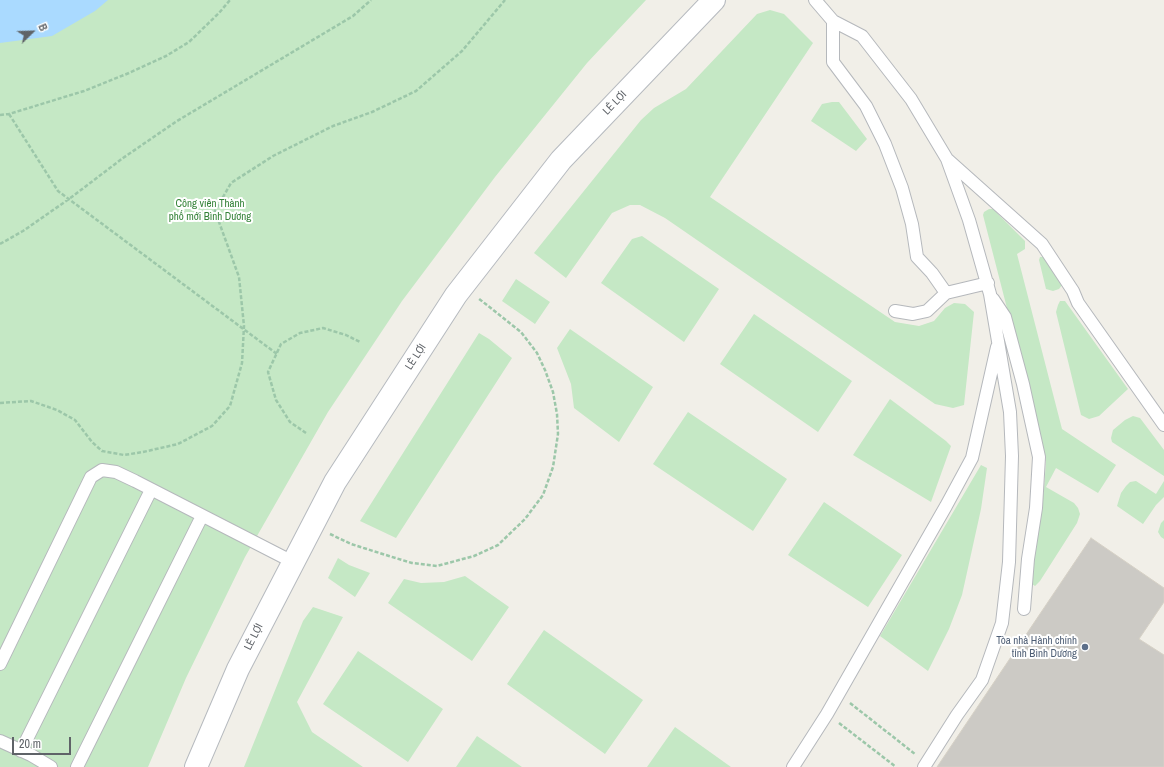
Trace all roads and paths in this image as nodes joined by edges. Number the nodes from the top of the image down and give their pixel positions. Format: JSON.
{"nodes":[{"id":1,"x":230,"y":0,"type":"edge"},
{"id":2,"x":371,"y":0,"type":"edge"},
{"id":3,"x":505,"y":0,"type":"edge"},
{"id":4,"x":714,"y":0,"type":"edge"},
{"id":5,"x":815,"y":0,"type":"edge"},
{"id":6,"x":833,"y":21,"type":"junction"},
{"id":7,"x":8,"y":114,"type":"junction"},
{"id":8,"x":0,"y":115,"type":"edge"},
{"id":9,"x":947,"y":159,"type":"junction"},
{"id":10,"x":69,"y":199,"type":"junction"},
{"id":11,"x":0,"y":244,"type":"edge"},
{"id":12,"x":463,"y":286,"type":"junction"},
{"id":13,"x":989,"y":289,"type":"junction"},
{"id":14,"x":946,"y":293,"type":"junction"},
{"id":15,"x":895,"y":311,"type":"dead end"},
{"id":16,"x":244,"y":329,"type":"junction"},
{"id":17,"x":998,"y":341,"type":"junction"},
{"id":18,"x":360,"y":342,"type":"dead end"},
{"id":19,"x":277,"y":354,"type":"junction"},
{"id":20,"x":0,"y":403,"type":"edge"},
{"id":21,"x":1164,"y":425,"type":"edge"},
{"id":22,"x":306,"y":433,"type":"dead end"},
{"id":23,"x":151,"y":490,"type":"junction"},
{"id":24,"x":202,"y":516,"type":"junction"},
{"id":25,"x":314,"y":523,"type":"junction"},
{"id":26,"x":293,"y":562,"type":"junction"},
{"id":27,"x":1024,"y":609,"type":"dead end"},
{"id":28,"x":0,"y":664,"type":"edge"},
{"id":29,"x":839,"y":694,"type":"junction"},
{"id":30,"x":828,"y":714,"type":"junction"},
{"id":31,"x":0,"y":741,"type":"edge"},
{"id":32,"x":21,"y":751,"type":"junction"},
{"id":33,"x":925,"y":765,"type":"edge"},
{"id":34,"x":51,"y":767,"type":"edge"},
{"id":35,"x":77,"y":767,"type":"edge"},
{"id":36,"x":196,"y":767,"type":"edge"},
{"id":37,"x":793,"y":767,"type":"edge"},
{"id":38,"x":896,"y":767,"type":"edge"}],
"edges":[{"from":1,"to":7,"type":"path"},
{"from":2,"to":10,"type":"path"},
{"from":3,"to":16,"type":"path"},
{"from":4,"to":12,"type":"main road","name":"LÊ LỢI"},
{"from":5,"to":6,"type":"lane"},
{"from":6,"to":9,"type":"lane"},
{"from":6,"to":14,"type":"lane"},
{"from":7,"to":8,"type":"path"},
{"from":7,"to":10,"type":"path"},
{"from":9,"to":13,"type":"lane"},
{"from":9,"to":21,"type":"lane"},
{"from":10,"to":11,"type":"path"},
{"from":10,"to":16,"type":"path"},
{"from":12,"to":25,"type":"main road","name":"LÊ LỢI"},
{"from":12,"to":25,"type":"path"},
{"from":13,"to":14,"type":"lane"},
{"from":13,"to":17,"type":"lane"},
{"from":13,"to":27,"type":"lane"},
{"from":14,"to":15,"type":"lane"},
{"from":16,"to":19,"type":"path"},
{"from":16,"to":20,"type":"path"},
{"from":17,"to":29,"type":"lane"},
{"from":17,"to":33,"type":"lane"},
{"from":18,"to":19,"type":"path"},
{"from":19,"to":22,"type":"path"},
{"from":23,"to":24,"type":"lane"},
{"from":23,"to":28,"type":"lane"},
{"from":23,"to":32,"type":"lane"},
{"from":24,"to":26,"type":"lane"},
{"from":24,"to":35,"type":"lane"},
{"from":25,"to":26,"type":"main road","name":"LÊ LỢI"},
{"from":26,"to":36,"type":"main road","name":"LÊ LỢI"},
{"from":29,"to":30,"type":"lane"},
{"from":29,"to":33,"type":"path"},
{"from":30,"to":37,"type":"lane"},
{"from":30,"to":38,"type":"path"},
{"from":31,"to":32,"type":"lane"},
{"from":32,"to":34,"type":"lane"}]}
